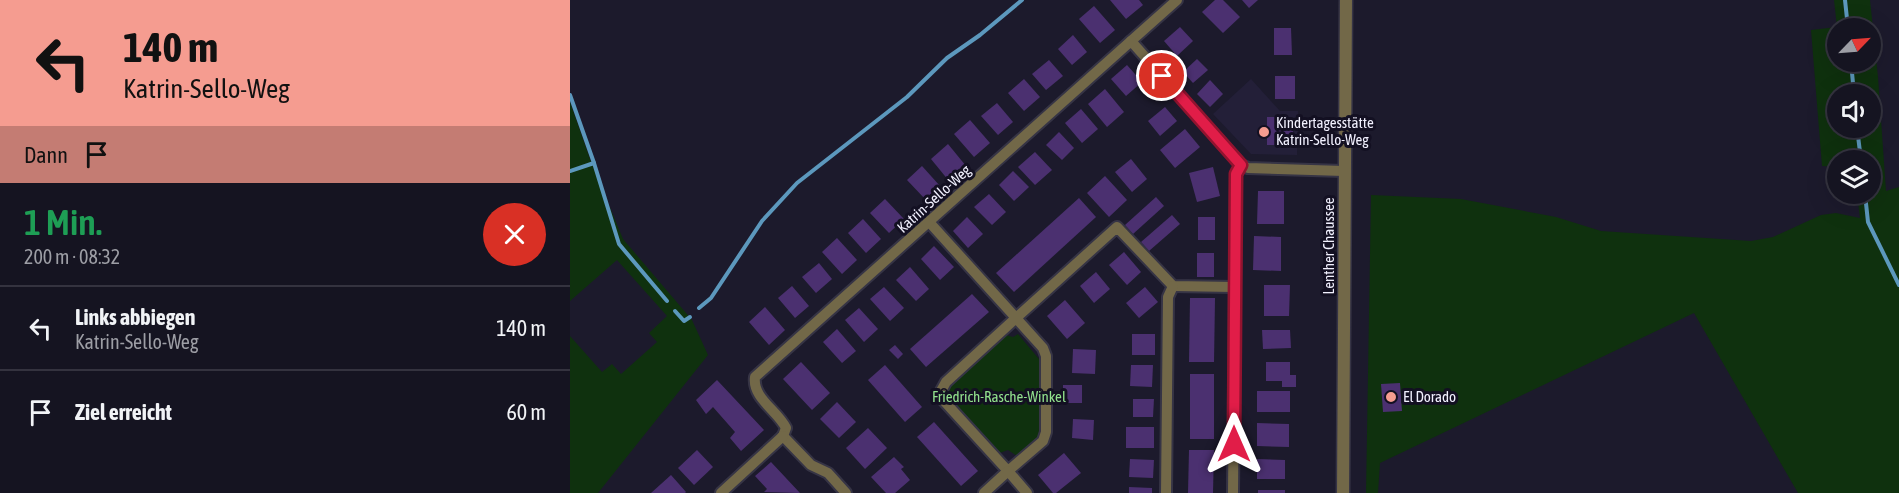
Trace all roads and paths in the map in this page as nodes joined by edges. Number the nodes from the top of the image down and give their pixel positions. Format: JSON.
{"nodes":[{"id":1,"x":1177,"y":0,"type":"edge"},
{"id":2,"x":1346,"y":0,"type":"edge"},
{"id":3,"x":1131,"y":41,"type":"junction"},
{"id":4,"x":1241,"y":165,"type":"junction"},
{"id":5,"x":1344,"y":171,"type":"junction"},
{"id":6,"x":930,"y":223,"type":"junction"},
{"id":7,"x":1173,"y":286,"type":"junction"},
{"id":8,"x":1234,"y":287,"type":"junction"},
{"id":9,"x":1016,"y":318,"type":"junction"},
{"id":10,"x":783,"y":436,"type":"junction"},
{"id":11,"x":1008,"y":471,"type":"junction"},
{"id":12,"x":721,"y":493,"type":"edge"},
{"id":13,"x":846,"y":493,"type":"edge"},
{"id":14,"x":984,"y":493,"type":"edge"},
{"id":15,"x":1027,"y":493,"type":"edge"},
{"id":16,"x":1166,"y":493,"type":"edge"},
{"id":17,"x":1233,"y":493,"type":"edge"},
{"id":18,"x":1343,"y":493,"type":"edge"}],
"edges":[{"from":1,"to":3,"type":"street","name":"Katrin-Sello-Weg"},
{"from":2,"to":5,"type":"street","name":"Lenther Chaussee"},
{"from":3,"to":4,"type":"street"},
{"from":3,"to":6,"type":"street","name":"Katrin-Sello-Weg"},
{"from":4,"to":5,"type":"street"},
{"from":4,"to":8,"type":"street"},
{"from":5,"to":18,"type":"street","name":"Lenther Chaussee"},
{"from":6,"to":9,"type":"street"},
{"from":6,"to":10,"type":"street","name":"Katrin-Sello-Weg"},
{"from":7,"to":8,"type":"street"},
{"from":7,"to":9,"type":"street"},
{"from":7,"to":16,"type":"street"},
{"from":8,"to":17,"type":"street"},
{"from":9,"to":11,"type":"street"},
{"from":9,"to":11,"type":"street"},
{"from":10,"to":12,"type":"street"},
{"from":10,"to":13,"type":"street"},
{"from":11,"to":14,"type":"street"},
{"from":11,"to":15,"type":"street"}]}
